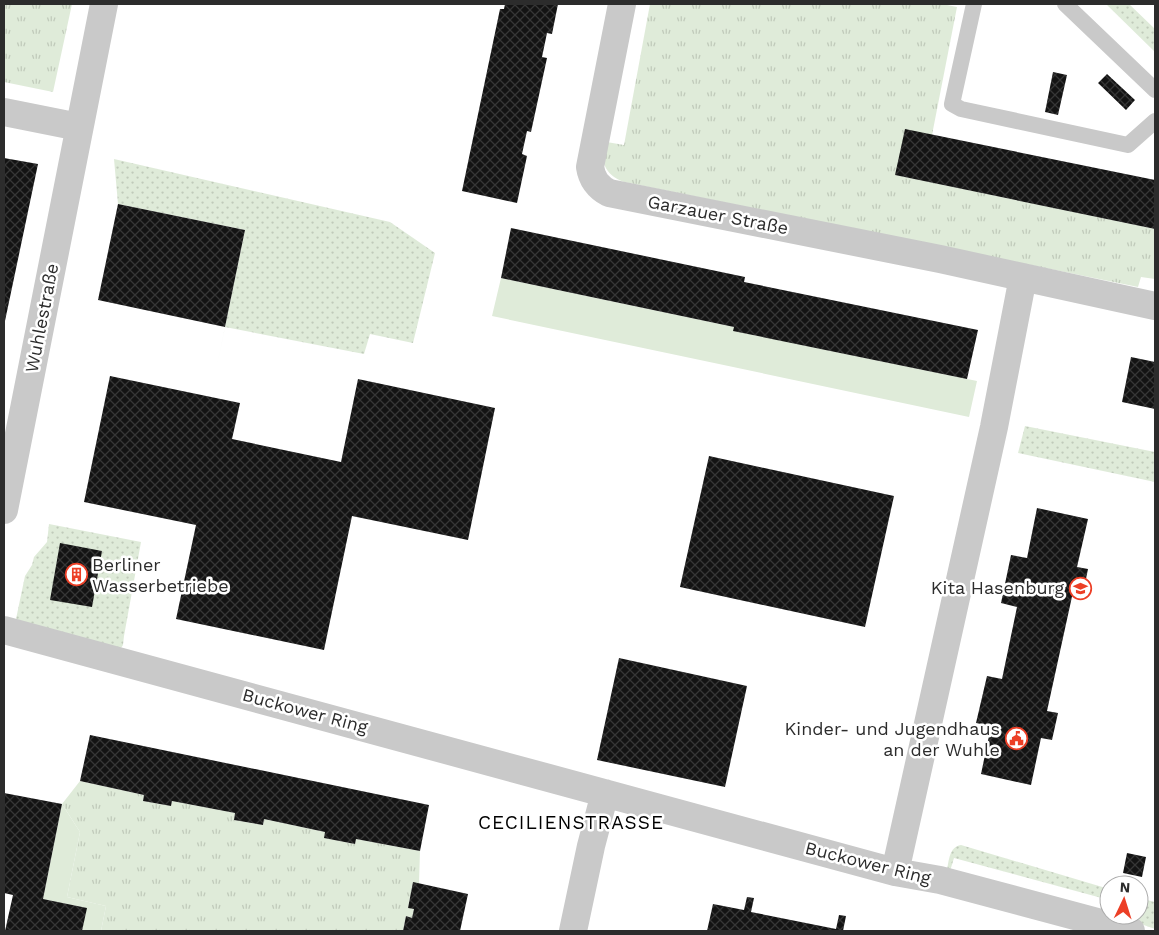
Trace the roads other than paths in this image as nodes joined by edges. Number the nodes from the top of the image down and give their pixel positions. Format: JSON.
{"nodes":[{"id":1,"x":104,"y":4,"type":"edge"},
{"id":2,"x":622,"y":4,"type":"edge"},
{"id":3,"x":974,"y":4,"type":"edge"},
{"id":4,"x":1065,"y":4,"type":"edge"},
{"id":5,"x":1155,"y":90,"type":"edge"},
{"id":6,"x":4,"y":112,"type":"edge"},
{"id":7,"x":1155,"y":121,"type":"edge"},
{"id":8,"x":79,"y":127,"type":"junction"},
{"id":9,"x":1024,"y":277,"type":"junction"},
{"id":10,"x":1155,"y":306,"type":"edge"},
{"id":11,"x":4,"y":510,"type":"edge"},
{"id":12,"x":4,"y":630,"type":"edge"},
{"id":13,"x":605,"y":793,"type":"junction"},
{"id":14,"x":895,"y":872,"type":"junction"},
{"id":15,"x":574,"y":931,"type":"edge"},
{"id":16,"x":1131,"y":931,"type":"edge"}],
"edges":[{"from":1,"to":8,"type":"street","name":"Wuhlestraße"},
{"from":2,"to":9,"type":"street","name":"Garzauer Straße"},
{"from":3,"to":7,"type":"lane"},
{"from":4,"to":5,"type":"lane"},
{"from":6,"to":8,"type":"street"},
{"from":8,"to":11,"type":"street","name":"Wuhlestraße"},
{"from":9,"to":10,"type":"street","name":"Garzauer Straße"},
{"from":9,"to":14,"type":"street"},
{"from":12,"to":13,"type":"street","name":"Buckower Ring"},
{"from":13,"to":14,"type":"street","name":"Buckower Ring"},
{"from":13,"to":15,"type":"street"},
{"from":14,"to":16,"type":"street","name":"Buckower Ring"}]}
